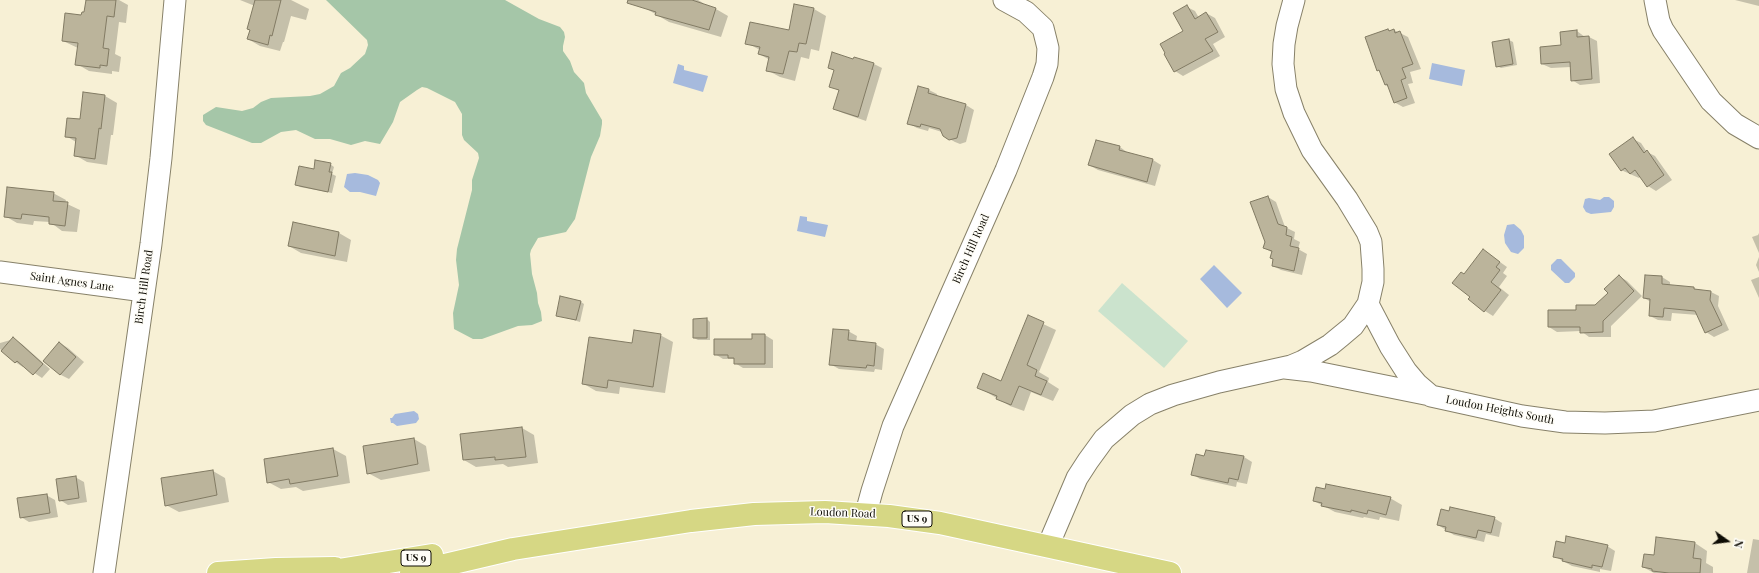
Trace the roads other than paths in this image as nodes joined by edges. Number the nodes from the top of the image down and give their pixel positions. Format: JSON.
{"nodes":[{"id":1,"x":176,"y":0,"type":"edge"},
{"id":2,"x":1004,"y":0,"type":"edge"},
{"id":3,"x":1294,"y":0,"type":"edge"},
{"id":4,"x":1655,"y":0,"type":"edge"},
{"id":5,"x":1759,"y":138,"type":"edge"},
{"id":6,"x":0,"y":272,"type":"edge"},
{"id":7,"x":144,"y":291,"type":"junction"},
{"id":8,"x":1368,"y":304,"type":"junction"},
{"id":9,"x":1281,"y":368,"type":"junction"},
{"id":10,"x":1431,"y":396,"type":"junction"},
{"id":11,"x":1759,"y":400,"type":"edge"},
{"id":12,"x":866,"y":513,"type":"junction"},
{"id":13,"x":1048,"y":546,"type":"junction"},
{"id":14,"x":513,"y":549,"type":"junction"},
{"id":15,"x":350,"y":568,"type":"junction"},
{"id":16,"x":104,"y":573,"type":"edge"},
{"id":17,"x":218,"y":573,"type":"edge"},
{"id":18,"x":320,"y":573,"type":"edge"},
{"id":19,"x":411,"y":573,"type":"edge"},
{"id":20,"x":1170,"y":573,"type":"edge"}],
"edges":[{"from":1,"to":7,"type":"street","name":"Birch Hill Road"},
{"from":2,"to":12,"type":"street","name":"Birch Hill Road"},
{"from":3,"to":8,"type":"street","name":"Loudon Heights South"},
{"from":4,"to":5,"type":"street"},
{"from":6,"to":7,"type":"street","name":"Saint Agnes Lane"},
{"from":7,"to":16,"type":"street","name":"Birch Hill Road"},
{"from":8,"to":9,"type":"street","name":"Loudon Heights South"},
{"from":8,"to":10,"type":"street","name":"Loudon Heights South"},
{"from":9,"to":10,"type":"street","name":"Loudon Heights South"},
{"from":9,"to":13,"type":"street","name":"Loudon Heights South"},
{"from":10,"to":11,"type":"street","name":"Loudon Heights South"},
{"from":12,"to":13,"type":"main road","name":"Loudon Road","number":"US 9"},
{"from":12,"to":14,"type":"main road","name":"Loudon Road","number":"US 9"},
{"from":13,"to":20,"type":"main road","name":"Loudon Road","number":"US 9"},
{"from":14,"to":15,"type":"main road","number":"US 9"},
{"from":14,"to":19,"type":"main road","number":"US 9"},
{"from":15,"to":17,"type":"main road"},
{"from":15,"to":18,"type":"main road","number":"US 9"}]}
